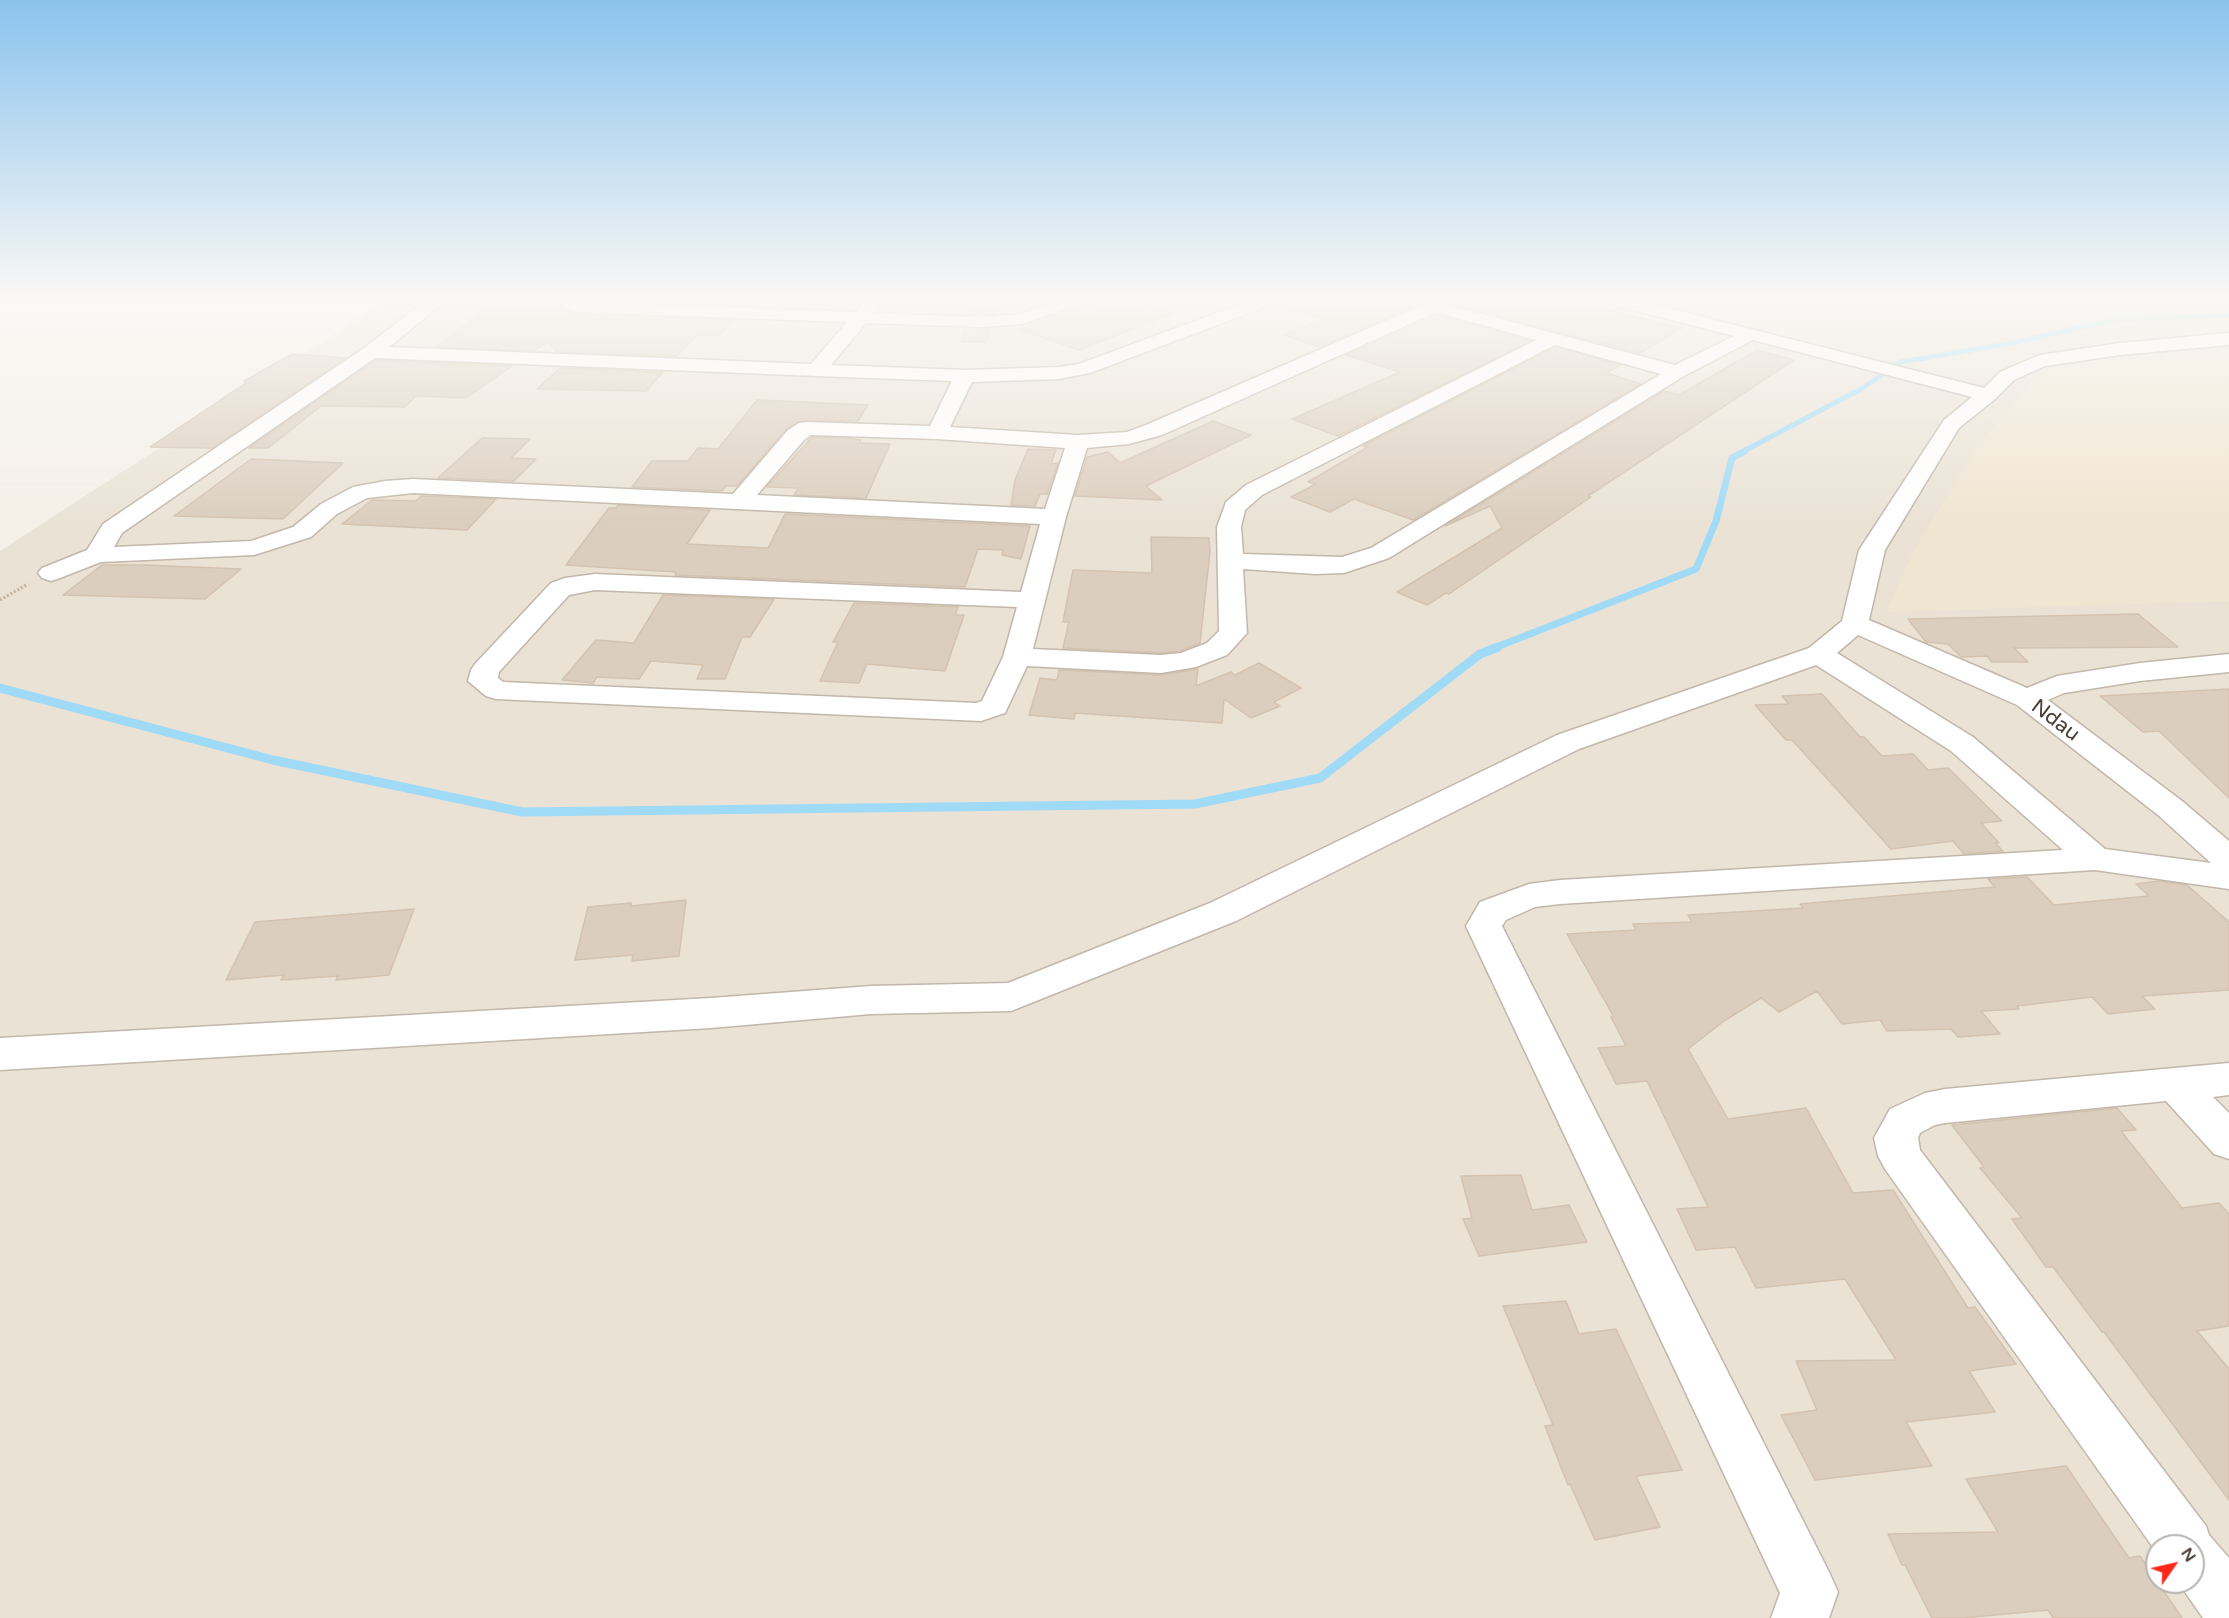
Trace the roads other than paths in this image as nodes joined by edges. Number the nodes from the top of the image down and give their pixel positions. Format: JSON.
{"nodes":[{"id":1,"x":340,"y":374,"type":"edge"},
{"id":2,"x":903,"y":374,"type":"edge"},
{"id":3,"x":1043,"y":374,"type":"edge"},
{"id":4,"x":1282,"y":374,"type":"edge"},
{"id":5,"x":1484,"y":374,"type":"edge"},
{"id":6,"x":1675,"y":374,"type":"edge"},
{"id":7,"x":1905,"y":374,"type":"edge"},
{"id":8,"x":2012,"y":374,"type":"edge"},
{"id":9,"x":965,"y":376,"type":"junction"},
{"id":10,"x":1988,"y":395,"type":"junction"},
{"id":11,"x":938,"y":433,"type":"junction"},
{"id":12,"x":1078,"y":442,"type":"junction"},
{"id":13,"x":740,"y":501,"type":"junction"},
{"id":14,"x":1054,"y":517,"type":"junction"},
{"id":15,"x":97,"y":555,"type":"junction"},
{"id":16,"x":1229,"y":561,"type":"junction"},
{"id":17,"x":51,"y":573,"type":"dead end"},
{"id":18,"x":1032,"y":600,"type":"junction"},
{"id":19,"x":1856,"y":624,"type":"junction"},
{"id":20,"x":1819,"y":654,"type":"junction"},
{"id":21,"x":1017,"y":657,"type":"junction"},
{"id":22,"x":2229,"y":663,"type":"edge"},
{"id":23,"x":2027,"y":699,"type":"junction"},
{"id":24,"x":2095,"y":859,"type":"junction"},
{"id":25,"x":2229,"y":860,"type":"edge"},
{"id":26,"x":2229,"y":877,"type":"edge"},
{"id":27,"x":0,"y":1054,"type":"edge"},
{"id":28,"x":2229,"y":1079,"type":"edge"},
{"id":29,"x":2177,"y":1086,"type":"junction"},
{"id":30,"x":2229,"y":1141,"type":"edge"},
{"id":31,"x":2177,"y":1534,"type":"edge"},
{"id":32,"x":2205,"y":1572,"type":"edge"},
{"id":33,"x":2229,"y":1605,"type":"edge"},
{"id":34,"x":1800,"y":1618,"type":"edge"}],
"edges":[{"from":1,"to":15,"type":"street"},
{"from":2,"to":9,"type":"street"},
{"from":3,"to":9,"type":"street"},
{"from":4,"to":12,"type":"street"},
{"from":5,"to":16,"type":"street"},
{"from":6,"to":16,"type":"street"},
{"from":7,"to":10,"type":"street"},
{"from":8,"to":10,"type":"street"},
{"from":9,"to":11,"type":"street"},
{"from":10,"to":19,"type":"street"},
{"from":11,"to":12,"type":"street"},
{"from":11,"to":13,"type":"street"},
{"from":12,"to":14,"type":"street"},
{"from":13,"to":14,"type":"street"},
{"from":13,"to":15,"type":"street"},
{"from":14,"to":18,"type":"street"},
{"from":15,"to":17,"type":"street"},
{"from":16,"to":21,"type":"street"},
{"from":18,"to":21,"type":"street"},
{"from":18,"to":21,"type":"street"},
{"from":19,"to":20,"type":"street"},
{"from":19,"to":23,"type":"street","name":"Ndau"},
{"from":20,"to":24,"type":"street"},
{"from":20,"to":27,"type":"street"},
{"from":22,"to":23,"type":"street"},
{"from":23,"to":25,"type":"street","name":"Ndau"},
{"from":24,"to":26,"type":"street"},
{"from":24,"to":34,"type":"street"},
{"from":28,"to":29,"type":"street"},
{"from":29,"to":30,"type":"street"},
{"from":29,"to":31,"type":"street"},
{"from":32,"to":33,"type":"street"}]}
